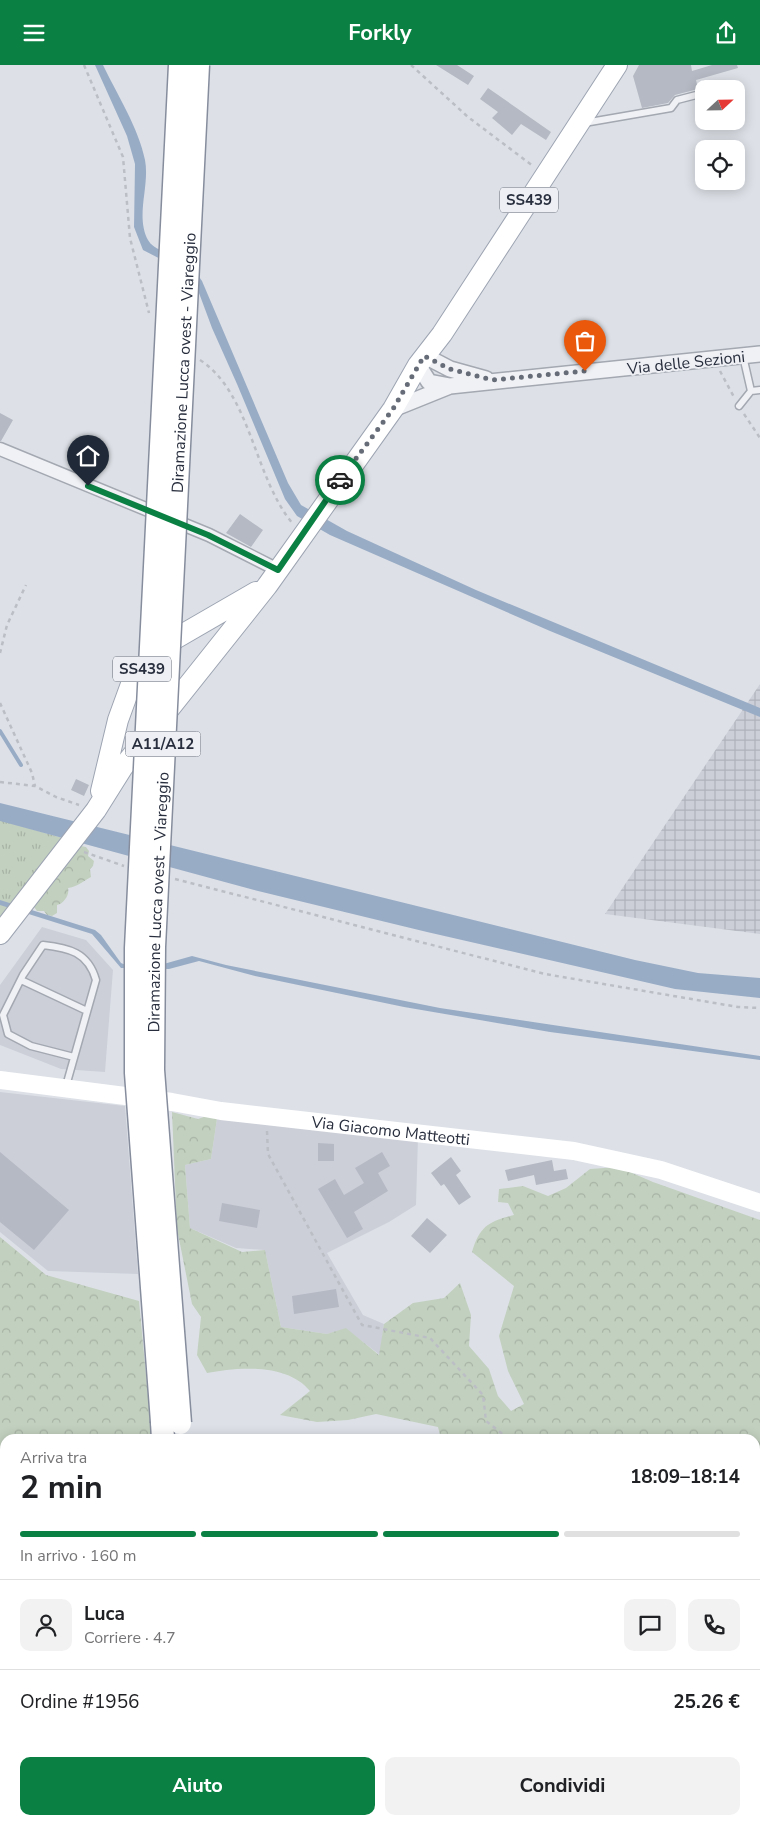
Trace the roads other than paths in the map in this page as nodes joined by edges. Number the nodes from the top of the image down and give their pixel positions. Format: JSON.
{"nodes":[{"id":1,"x":180,"y":65,"type":"edge"},
{"id":2,"x":198,"y":65,"type":"edge"},
{"id":3,"x":617,"y":65,"type":"edge"},
{"id":4,"x":695,"y":95,"type":"edge"},
{"id":5,"x":578,"y":124,"type":"junction"},
{"id":6,"x":442,"y":335,"type":"junction"},
{"id":7,"x":760,"y":354,"type":"edge"},
{"id":8,"x":743,"y":356,"type":"junction"},
{"id":9,"x":421,"y":361,"type":"junction"},
{"id":10,"x":450,"y":369,"type":"junction"},
{"id":11,"x":492,"y":380,"type":"junction"},
{"id":12,"x":450,"y":386,"type":"junction"},
{"id":13,"x":760,"y":389,"type":"edge"},
{"id":14,"x":751,"y":391,"type":"junction"},
{"id":15,"x":739,"y":406,"type":"dead end"},
{"id":16,"x":393,"y":409,"type":"junction"},
{"id":17,"x":0,"y":449,"type":"edge"},
{"id":18,"x":272,"y":578,"type":"junction"},
{"id":19,"x":96,"y":810,"type":"junction"},
{"id":20,"x":0,"y":934,"type":"edge"},
{"id":21,"x":20,"y":980,"type":"junction"},
{"id":22,"x":87,"y":1011,"type":"junction"},
{"id":23,"x":74,"y":1057,"type":"junction"},
{"id":24,"x":0,"y":1067,"type":"edge"},
{"id":25,"x":8,"y":1081,"type":"edge"},
{"id":26,"x":66,"y":1089,"type":"junction"},
{"id":27,"x":760,"y":1203,"type":"edge"},
{"id":28,"x":172,"y":1431,"type":"edge"}],
"edges":[{"from":1,"to":28,"type":"highway","name":"Diramazione Lucca ovest - Viareggio","number":"A11/A12","bridge":true},
{"from":2,"to":28,"type":"highway","name":"Diramazione Lucca ovest - Viareggio","number":"A11/A12","bridge":true},
{"from":3,"to":5,"type":"main road","number":"SS439"},
{"from":4,"to":5,"type":"lane"},
{"from":5,"to":6,"type":"main road","number":"SS439"},
{"from":6,"to":9,"type":"main road","number":"SS439"},
{"from":6,"to":10,"type":"street"},
{"from":7,"to":8,"type":"street","name":"Via delle Sezioni"},
{"from":8,"to":11,"type":"street","name":"Via delle Sezioni"},
{"from":8,"to":14,"type":"lane"},
{"from":9,"to":10,"type":"street","name":"Via delle Sezioni"},
{"from":9,"to":12,"type":"street","name":"Via delle Sezioni"},
{"from":9,"to":16,"type":"main road","number":"SS439"},
{"from":10,"to":11,"type":"street","name":"Via delle Sezioni"},
{"from":11,"to":12,"type":"street","name":"Via delle Sezioni"},
{"from":12,"to":16,"type":"street","name":"Via delle Sezioni"},
{"from":13,"to":14,"type":"lane"},
{"from":14,"to":15,"type":"lane"},
{"from":16,"to":18,"type":"main road","number":"SS439"},
{"from":17,"to":18,"type":"street"},
{"from":18,"to":19,"type":"main road","number":"SS439"},
{"from":18,"to":19,"type":"main road","number":"SS439"},
{"from":19,"to":20,"type":"main road","number":"SS439"},
{"from":21,"to":22,"type":"lane"},
{"from":21,"to":22,"type":"lane"},
{"from":21,"to":23,"type":"lane"},
{"from":22,"to":23,"type":"lane"},
{"from":23,"to":26,"type":"lane"},
{"from":24,"to":25,"type":"main road","name":"Via Giacomo Matteotti"},
{"from":25,"to":26,"type":"main road","name":"Via Giacomo Matteotti"},
{"from":26,"to":27,"type":"main road","name":"Via Giacomo Matteotti"}]}
